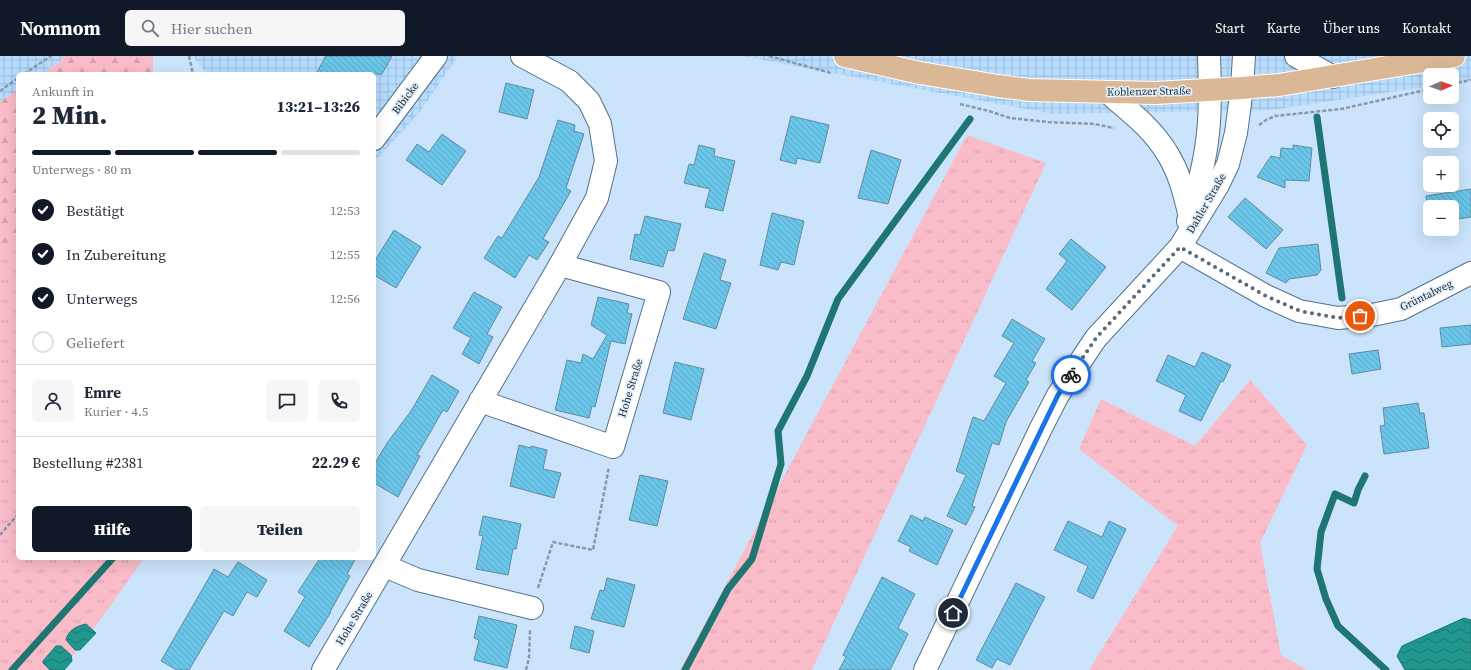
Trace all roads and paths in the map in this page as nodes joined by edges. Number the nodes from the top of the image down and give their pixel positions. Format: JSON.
{"nodes":[{"id":1,"x":51,"y":56,"type":"edge"},
{"id":2,"x":188,"y":56,"type":"edge"},
{"id":3,"x":436,"y":56,"type":"edge"},
{"id":4,"x":522,"y":56,"type":"edge"},
{"id":5,"x":845,"y":56,"type":"edge"},
{"id":6,"x":1209,"y":56,"type":"edge"},
{"id":7,"x":1244,"y":56,"type":"edge"},
{"id":8,"x":1296,"y":56,"type":"edge"},
{"id":9,"x":1454,"y":56,"type":"edge"},
{"id":10,"x":27,"y":72,"type":"edge"},
{"id":11,"x":192,"y":72,"type":"edge"},
{"id":12,"x":1333,"y":76,"type":"junction"},
{"id":13,"x":16,"y":79,"type":"edge"},
{"id":14,"x":1471,"y":80,"type":"edge"},
{"id":15,"x":1459,"y":83,"type":"edge"},
{"id":16,"x":1242,"y":88,"type":"junction"},
{"id":17,"x":1210,"y":90,"type":"junction"},
{"id":18,"x":0,"y":91,"type":"edge"},
{"id":19,"x":1107,"y":92,"type":"junction"},
{"id":20,"x":376,"y":136,"type":"edge"},
{"id":21,"x":1190,"y":216,"type":"junction"},
{"id":22,"x":1180,"y":247,"type":"junction"},
{"id":23,"x":560,"y":265,"type":"junction"},
{"id":24,"x":1471,"y":273,"type":"edge"},
{"id":25,"x":480,"y":401,"type":"junction"},
{"id":26,"x":613,"y":447,"type":"junction"},
{"id":27,"x":16,"y":516,"type":"edge"},
{"id":28,"x":0,"y":535,"type":"edge"},
{"id":29,"x":385,"y":566,"type":"junction"},
{"id":30,"x":532,"y":608,"type":"junction"},
{"id":31,"x":323,"y":670,"type":"edge"},
{"id":32,"x":526,"y":670,"type":"edge"},
{"id":33,"x":925,"y":670,"type":"edge"}],
"edges":[{"from":1,"to":10,"type":"path"},
{"from":2,"to":11,"type":"path"},
{"from":3,"to":20,"type":"street","name":"Bibicke"},
{"from":4,"to":23,"type":"street","name":"Hohe Straße"},
{"from":5,"to":19,"type":"main road","name":"Koblenzer Straße"},
{"from":6,"to":17,"type":"street","name":"Dahler Straße"},
{"from":7,"to":16,"type":"street","name":"Dahler Straße"},
{"from":8,"to":12,"type":"street"},
{"from":9,"to":12,"type":"main road","name":"Koblenzer Straße"},
{"from":12,"to":16,"type":"main road","name":"Koblenzer Straße"},
{"from":13,"to":18,"type":"path"},
{"from":14,"to":15,"type":"path"},
{"from":16,"to":17,"type":"main road","name":"Koblenzer Straße"},
{"from":16,"to":22,"type":"street","name":"Dahler Straße"},
{"from":17,"to":19,"type":"main road","name":"Koblenzer Straße"},
{"from":17,"to":21,"type":"street","name":"Dahler Straße"},
{"from":19,"to":21,"type":"street","name":"Dahler Straße"},
{"from":21,"to":22,"type":"street","name":"Dahler Straße"},
{"from":22,"to":24,"type":"street","name":"Grüntalweg"},
{"from":22,"to":33,"type":"street","name":"Dahler Straße"},
{"from":23,"to":25,"type":"street","name":"Hohe Straße"},
{"from":23,"to":26,"type":"street","name":"Hohe Straße"},
{"from":25,"to":26,"type":"street"},
{"from":25,"to":29,"type":"street","name":"Hohe Straße"},
{"from":26,"to":30,"type":"path"},
{"from":27,"to":28,"type":"path"},
{"from":29,"to":30,"type":"street"},
{"from":29,"to":31,"type":"street","name":"Hohe Straße"},
{"from":30,"to":32,"type":"path"}]}
